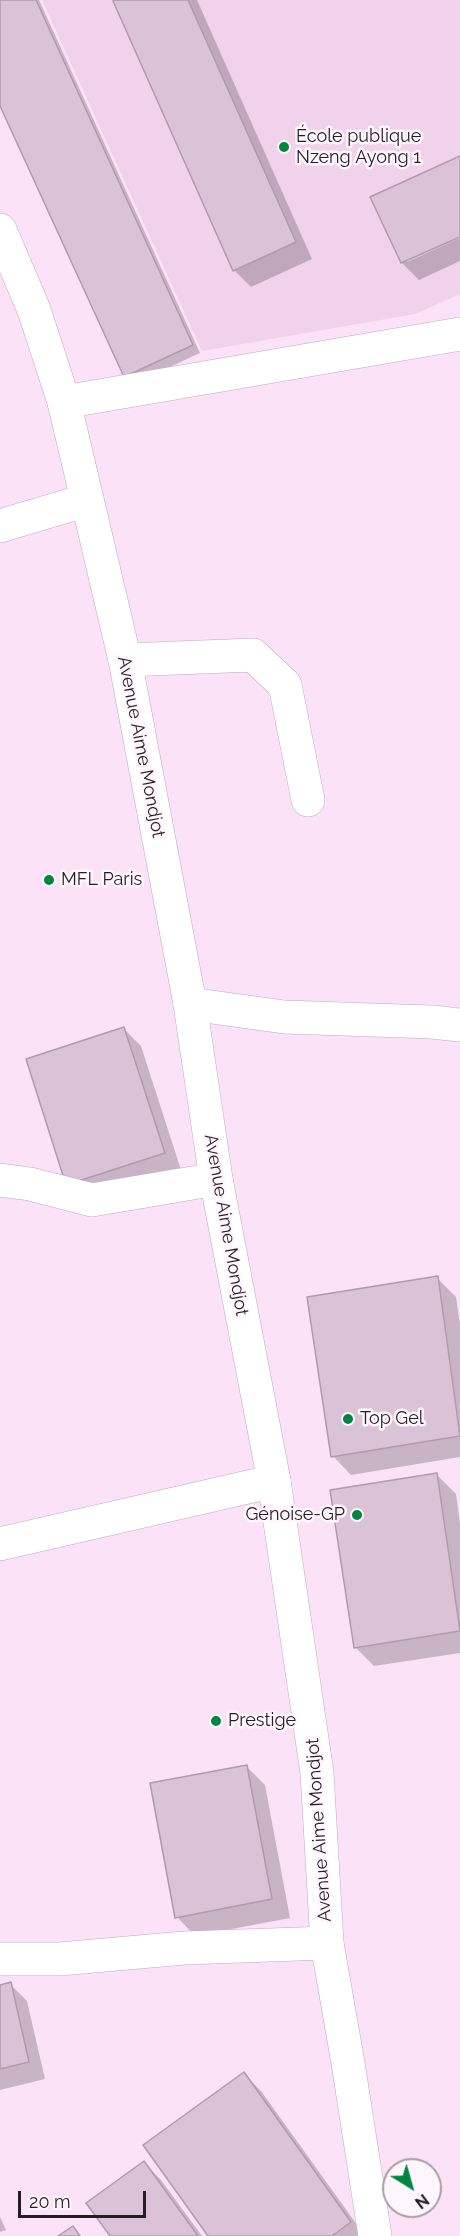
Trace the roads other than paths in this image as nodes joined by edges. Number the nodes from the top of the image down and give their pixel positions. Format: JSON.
{"nodes":[{"id":1,"x":0,"y":231,"type":"edge"},
{"id":2,"x":460,"y":334,"type":"edge"},
{"id":3,"x":64,"y":402,"type":"junction"},
{"id":4,"x":87,"y":500,"type":"junction"},
{"id":5,"x":0,"y":526,"type":"edge"},
{"id":6,"x":125,"y":660,"type":"junction"},
{"id":7,"x":308,"y":800,"type":"dead end"},
{"id":8,"x":190,"y":1004,"type":"junction"},
{"id":9,"x":460,"y":1025,"type":"edge"},
{"id":10,"x":216,"y":1179,"type":"junction"},
{"id":11,"x":0,"y":1180,"type":"edge"},
{"id":12,"x":274,"y":1481,"type":"junction"},
{"id":13,"x":0,"y":1544,"type":"edge"},
{"id":14,"x":327,"y":1943,"type":"junction"},
{"id":15,"x":0,"y":1959,"type":"edge"},
{"id":16,"x":375,"y":2236,"type":"edge"}],
"edges":[{"from":1,"to":3,"type":"main road","name":"Avenue Aime Mondjot"},
{"from":2,"to":3,"type":"main road"},
{"from":3,"to":4,"type":"main road","name":"Avenue Aime Mondjot"},
{"from":4,"to":5,"type":"main road"},
{"from":4,"to":6,"type":"main road","name":"Avenue Aime Mondjot"},
{"from":6,"to":7,"type":"main road"},
{"from":6,"to":8,"type":"main road","name":"Avenue Aime Mondjot"},
{"from":8,"to":9,"type":"main road"},
{"from":8,"to":10,"type":"main road","name":"Avenue Aime Mondjot"},
{"from":10,"to":11,"type":"main road"},
{"from":10,"to":12,"type":"main road","name":"Avenue Aime Mondjot"},
{"from":12,"to":13,"type":"main road"},
{"from":12,"to":14,"type":"main road","name":"Avenue Aime Mondjot"},
{"from":14,"to":15,"type":"main road"},
{"from":14,"to":16,"type":"main road","name":"Avenue Aime Mondjot"}]}
